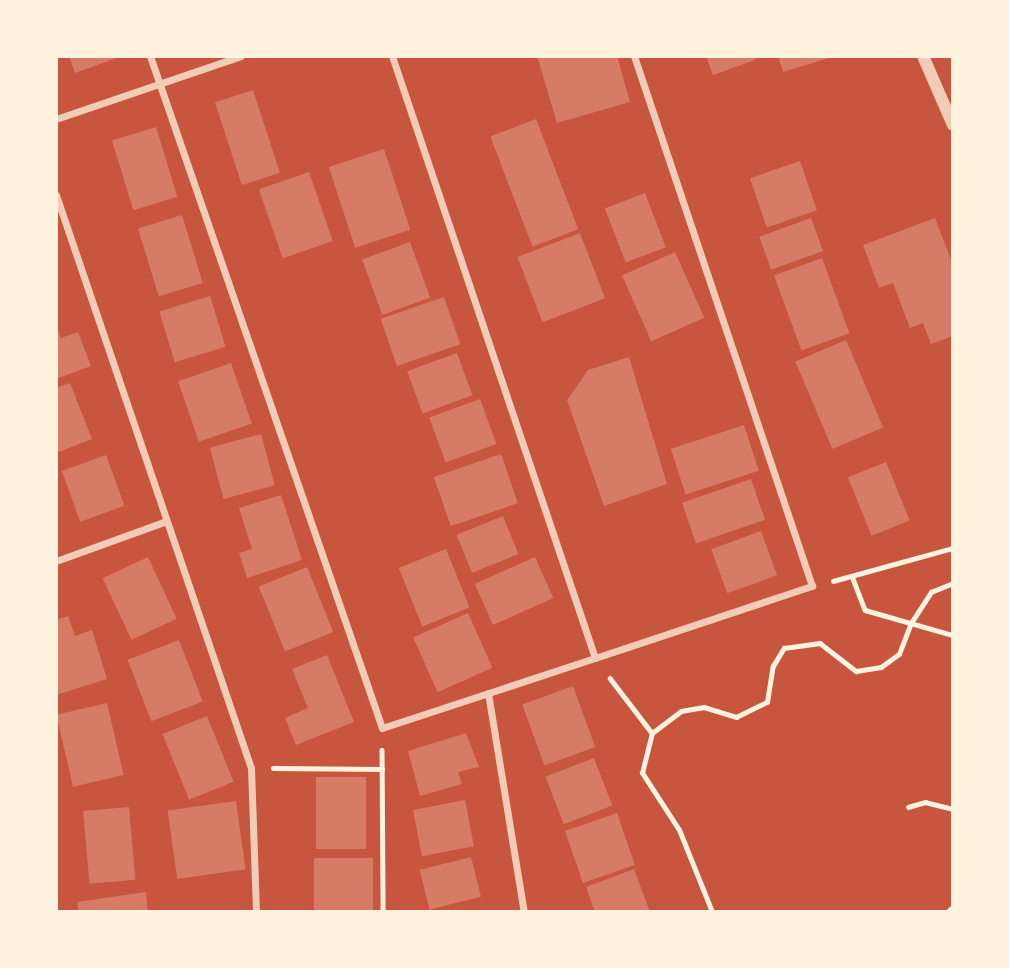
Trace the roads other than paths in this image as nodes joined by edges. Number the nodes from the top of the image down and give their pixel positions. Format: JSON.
{"nodes":[{"id":1,"x":150,"y":56,"type":"edge"},
{"id":2,"x":241,"y":56,"type":"edge"},
{"id":3,"x":391,"y":56,"type":"edge"},
{"id":4,"x":635,"y":56,"type":"edge"},
{"id":5,"x":923,"y":56,"type":"edge"},
{"id":6,"x":159,"y":82,"type":"junction"},
{"id":7,"x":56,"y":119,"type":"edge"},
{"id":8,"x":953,"y":125,"type":"edge"},
{"id":9,"x":56,"y":195,"type":"edge"},
{"id":10,"x":164,"y":522,"type":"junction"},
{"id":11,"x":56,"y":561,"type":"edge"},
{"id":12,"x":595,"y":658,"type":"junction"},
{"id":13,"x":488,"y":693,"type":"junction"},
{"id":14,"x":256,"y":912,"type":"edge"},
{"id":15,"x":524,"y":912,"type":"edge"}],
"edges":[{"from":1,"to":6,"type":"street"},
{"from":2,"to":6,"type":"street"},
{"from":3,"to":12,"type":"street"},
{"from":4,"to":12,"type":"street"},
{"from":5,"to":8,"type":"street"},
{"from":6,"to":7,"type":"street"},
{"from":6,"to":13,"type":"street"},
{"from":9,"to":10,"type":"street"},
{"from":10,"to":11,"type":"street"},
{"from":10,"to":14,"type":"street"},
{"from":12,"to":13,"type":"street"},
{"from":13,"to":15,"type":"street"}]}
